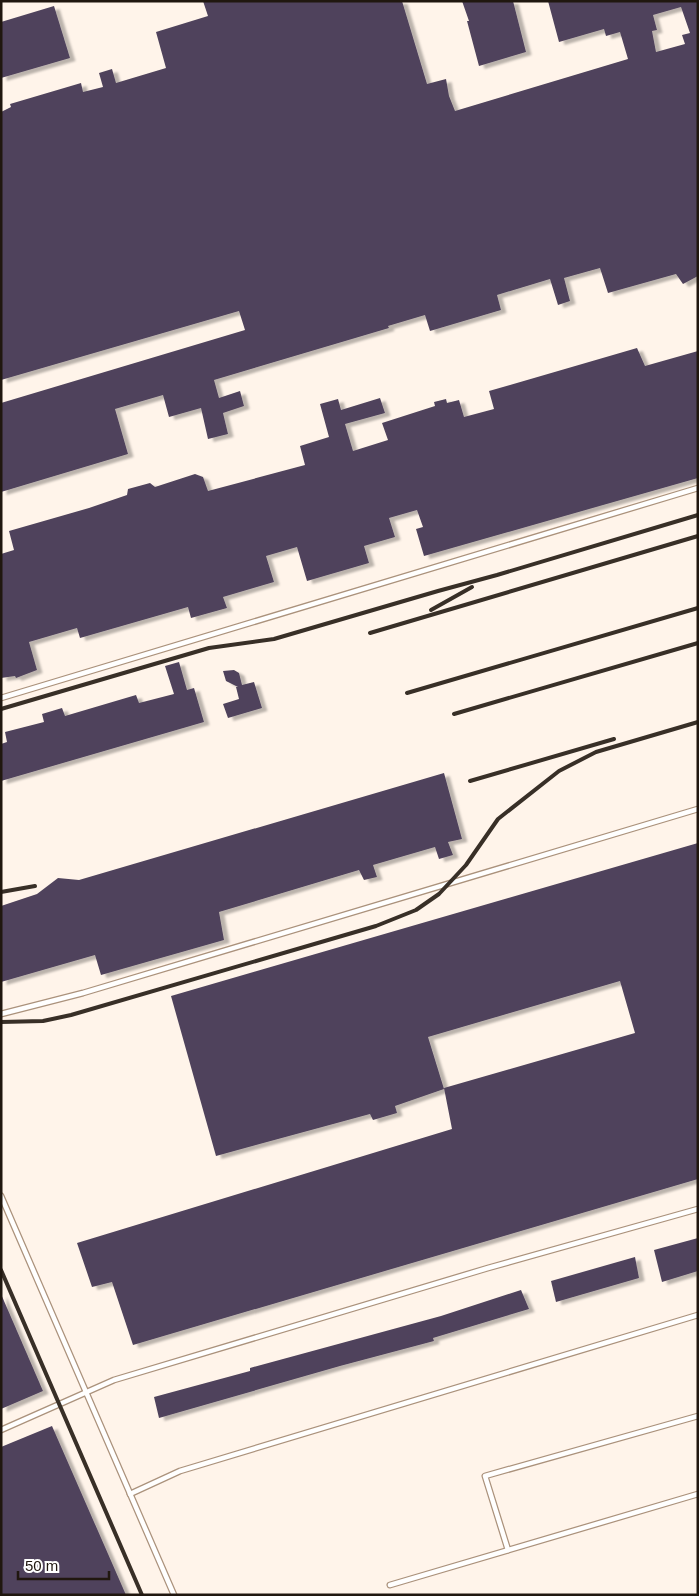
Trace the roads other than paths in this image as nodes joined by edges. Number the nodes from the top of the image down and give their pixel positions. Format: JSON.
{"nodes":[{"id":1,"x":698,"y":488,"type":"edge"},
{"id":2,"x":1,"y":698,"type":"edge"},
{"id":3,"x":698,"y":809,"type":"edge"},
{"id":4,"x":1,"y":1014,"type":"edge"},
{"id":5,"x":1,"y":1196,"type":"edge"},
{"id":6,"x":698,"y":1209,"type":"edge"},
{"id":7,"x":698,"y":1315,"type":"edge"},
{"id":8,"x":86,"y":1392,"type":"junction"},
{"id":9,"x":698,"y":1416,"type":"edge"},
{"id":10,"x":1,"y":1430,"type":"edge"},
{"id":11,"x":130,"y":1494,"type":"junction"},
{"id":12,"x":698,"y":1494,"type":"edge"},
{"id":13,"x":508,"y":1550,"type":"junction"},
{"id":14,"x":390,"y":1585,"type":"dead end"},
{"id":15,"x":174,"y":1595,"type":"edge"}],
"edges":[{"from":1,"to":2,"type":"lane"},
{"from":3,"to":4,"type":"lane"},
{"from":5,"to":8,"type":"lane"},
{"from":6,"to":8,"type":"lane"},
{"from":7,"to":11,"type":"lane"},
{"from":8,"to":10,"type":"lane"},
{"from":8,"to":11,"type":"lane"},
{"from":9,"to":13,"type":"lane"},
{"from":11,"to":15,"type":"lane"},
{"from":12,"to":13,"type":"lane"},
{"from":13,"to":14,"type":"lane"}]}
